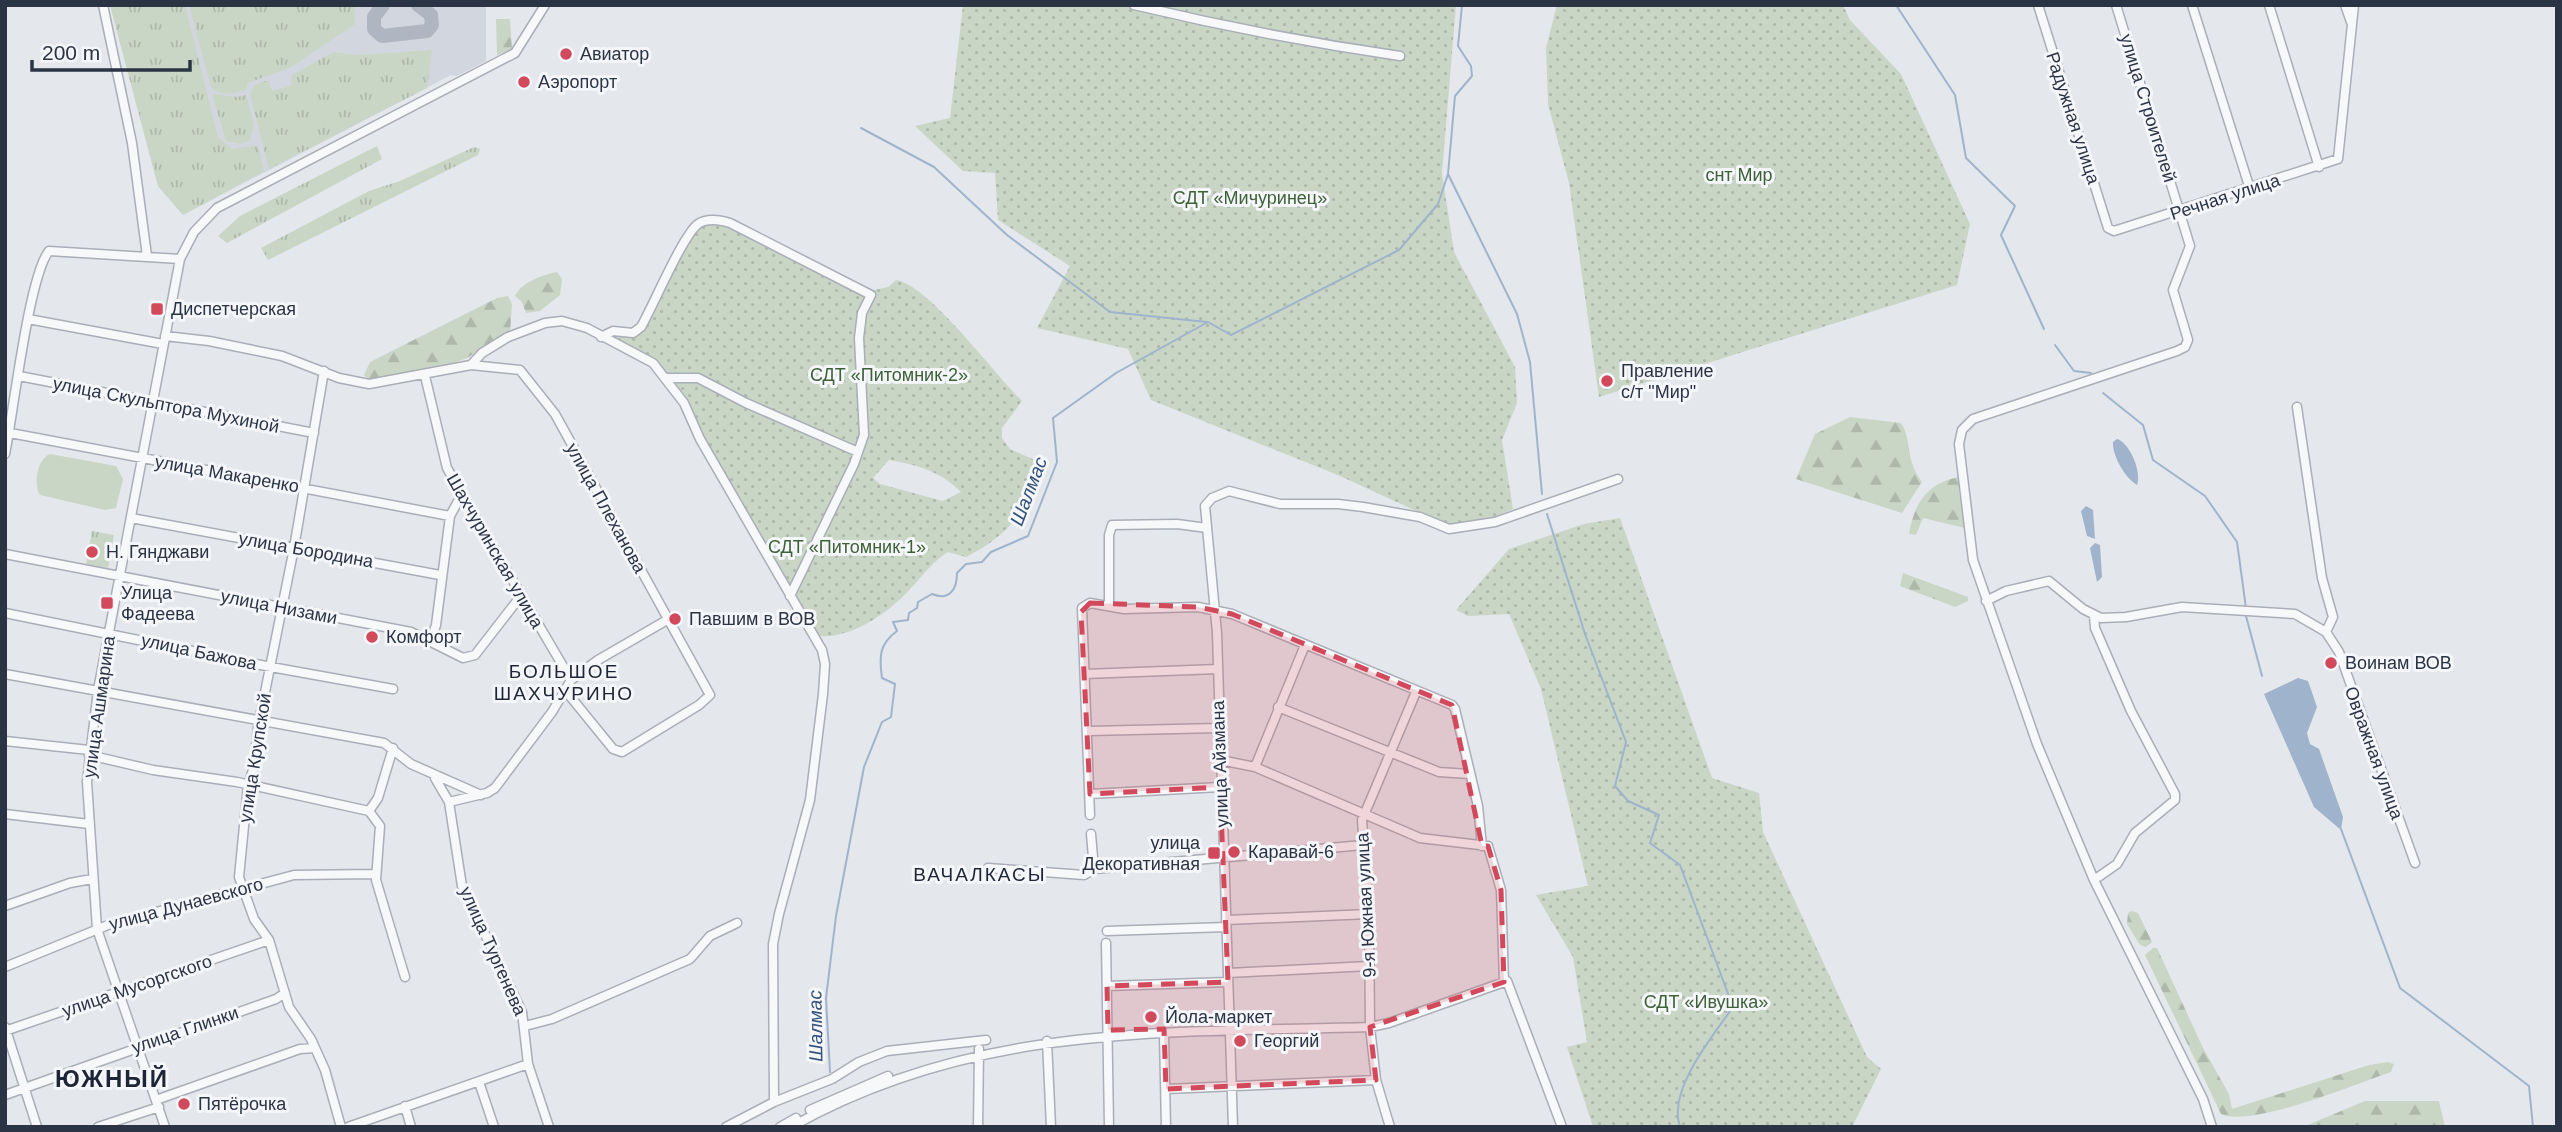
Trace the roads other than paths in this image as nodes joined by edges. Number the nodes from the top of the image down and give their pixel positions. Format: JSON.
{"nodes":[{"id":1,"x":103,"y":5,"type":"edge"},
{"id":2,"x":545,"y":5,"type":"edge"},
{"id":3,"x":1134,"y":5,"type":"edge"},
{"id":4,"x":2038,"y":5,"type":"edge"},
{"id":5,"x":2116,"y":5,"type":"edge"},
{"id":6,"x":2192,"y":5,"type":"edge"},
{"id":7,"x":2269,"y":5,"type":"edge"},
{"id":8,"x":2345,"y":5,"type":"edge"},
{"id":9,"x":2354,"y":5,"type":"edge"},
{"id":10,"x":2352,"y":26,"type":"junction"},
{"id":11,"x":1400,"y":56,"type":"dead end"},
{"id":12,"x":2319,"y":167,"type":"junction"},
{"id":13,"x":2250,"y":189,"type":"junction"},
{"id":14,"x":2180,"y":211,"type":"junction"},
{"id":15,"x":2110,"y":230,"type":"joint"},
{"id":16,"x":146,"y":256,"type":"junction"},
{"id":17,"x":180,"y":259,"type":"junction"},
{"id":18,"x":28,"y":319,"type":"junction"},
{"id":19,"x":601,"y":337,"type":"junction"},
{"id":20,"x":164,"y":340,"type":"junction"},
{"id":21,"x":471,"y":365,"type":"junction"},
{"id":22,"x":324,"y":371,"type":"junction"},
{"id":23,"x":19,"y":376,"type":"junction"},
{"id":24,"x":425,"y":376,"type":"junction"},
{"id":25,"x":667,"y":378,"type":"junction"},
{"id":26,"x":152,"y":401,"type":"junction"},
{"id":27,"x":2297,"y":407,"type":"dead end"},
{"id":28,"x":7,"y":433,"type":"edge"},
{"id":29,"x":314,"y":433,"type":"junction"},
{"id":30,"x":858,"y":452,"type":"junction"},
{"id":31,"x":5,"y":454,"type":"edge"},
{"id":32,"x":142,"y":459,"type":"junction"},
{"id":33,"x":1618,"y":479,"type":"dead end"},
{"id":34,"x":304,"y":488,"type":"junction"},
{"id":35,"x":462,"y":494,"type":"junction"},
{"id":36,"x":450,"y":516,"type":"junction"},
{"id":37,"x":131,"y":518,"type":"junction"},
{"id":38,"x":1207,"y":528,"type":"junction"},
{"id":39,"x":295,"y":548,"type":"junction"},
{"id":40,"x":5,"y":554,"type":"edge"},
{"id":41,"x":440,"y":575,"type":"junction"},
{"id":42,"x":120,"y":576,"type":"junction"},
{"id":43,"x":790,"y":596,"type":"junction"},
{"id":44,"x":520,"y":597,"type":"junction"},
{"id":45,"x":1986,"y":601,"type":"junction"},
{"id":46,"x":1109,"y":605,"type":"junction"},
{"id":47,"x":283,"y":607,"type":"junction"},
{"id":48,"x":1216,"y":612,"type":"junction"},
{"id":49,"x":5,"y":613,"type":"edge"},
{"id":50,"x":2094,"y":616,"type":"junction"},
{"id":51,"x":667,"y":620,"type":"junction"},
{"id":52,"x":2326,"y":632,"type":"junction"},
{"id":53,"x":109,"y":634,"type":"junction"},
{"id":54,"x":431,"y":640,"type":"junction"},
{"id":55,"x":1305,"y":645,"type":"junction"},
{"id":56,"x":271,"y":667,"type":"junction"},
{"id":57,"x":1218,"y":669,"type":"junction"},
{"id":58,"x":5,"y":674,"type":"edge"},
{"id":59,"x":1086,"y":674,"type":"junction"},
{"id":60,"x":571,"y":680,"type":"junction"},
{"id":61,"x":393,"y":689,"type":"dead end"},
{"id":62,"x":99,"y":690,"type":"junction"},
{"id":63,"x":565,"y":690,"type":"junction"},
{"id":64,"x":1416,"y":692,"type":"junction"},
{"id":65,"x":1278,"y":707,"type":"junction"},
{"id":66,"x":260,"y":721,"type":"junction"},
{"id":67,"x":1219,"y":728,"type":"junction"},
{"id":68,"x":1088,"y":731,"type":"junction"},
{"id":69,"x":5,"y":741,"type":"edge"},
{"id":70,"x":393,"y":748,"type":"junction"},
{"id":71,"x":89,"y":752,"type":"junction"},
{"id":72,"x":1391,"y":754,"type":"junction"},
{"id":73,"x":1220,"y":760,"type":"junction"},
{"id":74,"x":1255,"y":767,"type":"junction"},
{"id":75,"x":1469,"y":774,"type":"junction"},
{"id":76,"x":434,"y":776,"type":"junction"},
{"id":77,"x":248,"y":785,"type":"junction"},
{"id":78,"x":1220,"y":788,"type":"junction"},
{"id":79,"x":1090,"y":794,"type":"junction"},
{"id":80,"x":481,"y":795,"type":"junction"},
{"id":81,"x":449,"y":802,"type":"junction"},
{"id":82,"x":369,"y":811,"type":"junction"},
{"id":83,"x":5,"y":814,"type":"edge"},
{"id":84,"x":1364,"y":814,"type":"junction"},
{"id":85,"x":1090,"y":815,"type":"dead end"},
{"id":86,"x":89,"y":824,"type":"junction"},
{"id":87,"x":1091,"y":834,"type":"dead end"},
{"id":88,"x":1363,"y":845,"type":"junction"},
{"id":89,"x":1485,"y":846,"type":"junction"},
{"id":90,"x":1224,"y":858,"type":"junction"},
{"id":91,"x":2415,"y":863,"type":"dead end"},
{"id":92,"x":988,"y":868,"type":"dead end"},
{"id":93,"x":1094,"y":869,"type":"junction"},
{"id":94,"x":374,"y":874,"type":"junction"},
{"id":95,"x":92,"y":879,"type":"junction"},
{"id":96,"x":2094,"y":880,"type":"junction"},
{"id":97,"x":242,"y":888,"type":"junction"},
{"id":98,"x":5,"y":906,"type":"edge"},
{"id":99,"x":1369,"y":914,"type":"junction"},
{"id":100,"x":737,"y":923,"type":"dead end"},
{"id":101,"x":1226,"y":924,"type":"junction"},
{"id":102,"x":97,"y":929,"type":"junction"},
{"id":103,"x":1107,"y":931,"type":"dead end"},
{"id":104,"x":269,"y":940,"type":"junction"},
{"id":105,"x":1106,"y":943,"type":"dead end"},
{"id":106,"x":1369,"y":966,"type":"junction"},
{"id":107,"x":5,"y":967,"type":"edge"},
{"id":108,"x":405,"y":977,"type":"dead end"},
{"id":109,"x":1228,"y":977,"type":"junction"},
{"id":110,"x":1506,"y":981,"type":"junction"},
{"id":111,"x":1107,"y":986,"type":"junction"},
{"id":112,"x":285,"y":993,"type":"junction"},
{"id":113,"x":119,"y":994,"type":"junction"},
{"id":114,"x":525,"y":1026,"type":"junction"},
{"id":115,"x":1370,"y":1027,"type":"junction"},
{"id":116,"x":6,"y":1029,"type":"edge"},
{"id":117,"x":1231,"y":1030,"type":"junction"},
{"id":118,"x":1107,"y":1033,"type":"junction"},
{"id":119,"x":1164,"y":1034,"type":"junction"},
{"id":120,"x":1047,"y":1041,"type":"junction"},
{"id":121,"x":138,"y":1047,"type":"junction"},
{"id":122,"x":315,"y":1048,"type":"junction"},
{"id":123,"x":984,"y":1048,"type":"junction"},
{"id":124,"x":528,"y":1064,"type":"junction"},
{"id":125,"x":1376,"y":1080,"type":"junction"},
{"id":126,"x":478,"y":1082,"type":"junction"},
{"id":127,"x":1231,"y":1087,"type":"junction"},
{"id":128,"x":24,"y":1088,"type":"junction"},
{"id":129,"x":1166,"y":1089,"type":"junction"},
{"id":130,"x":5,"y":1095,"type":"edge"},
{"id":131,"x":774,"y":1102,"type":"junction"},
{"id":132,"x":157,"y":1103,"type":"junction"},
{"id":133,"x":405,"y":1106,"type":"junction"},
{"id":134,"x":37,"y":1127,"type":"edge"},
{"id":135,"x":98,"y":1127,"type":"edge"},
{"id":136,"x":165,"y":1127,"type":"edge"},
{"id":137,"x":341,"y":1127,"type":"edge"},
{"id":138,"x":348,"y":1127,"type":"edge"},
{"id":139,"x":411,"y":1127,"type":"edge"},
{"id":140,"x":494,"y":1127,"type":"edge"},
{"id":141,"x":549,"y":1127,"type":"edge"},
{"id":142,"x":726,"y":1127,"type":"edge"},
{"id":143,"x":780,"y":1127,"type":"edge"},
{"id":144,"x":791,"y":1127,"type":"edge"},
{"id":145,"x":978,"y":1127,"type":"edge"},
{"id":146,"x":1051,"y":1127,"type":"edge"},
{"id":147,"x":1109,"y":1127,"type":"edge"},
{"id":148,"x":1166,"y":1127,"type":"edge"},
{"id":149,"x":1233,"y":1127,"type":"edge"},
{"id":150,"x":1390,"y":1127,"type":"edge"},
{"id":151,"x":1562,"y":1127,"type":"edge"},
{"id":152,"x":2212,"y":1127,"type":"edge"}],
"edges":[{"from":1,"to":16,"type":"street"},
{"from":2,"to":17,"type":"street","name":"улица Ашмарина"},
{"from":3,"to":11,"type":"street"},
{"from":4,"to":15,"type":"street","name":"Радужная улица"},
{"from":5,"to":14,"type":"street","name":"улица Строителей"},
{"from":6,"to":13,"type":"street"},
{"from":7,"to":12,"type":"street"},
{"from":8,"to":10,"type":"street"},
{"from":9,"to":10,"type":"street"},
{"from":10,"to":12,"type":"street","name":"Речная улица"},
{"from":12,"to":13,"type":"street","name":"Речная улица"},
{"from":13,"to":14,"type":"street","name":"Речная улица"},
{"from":14,"to":15,"type":"street","name":"Речная улица"},
{"from":14,"to":45,"type":"street","name":"улица Строителей"},
{"from":16,"to":17,"type":"street"},
{"from":16,"to":18,"type":"street"},
{"from":17,"to":20,"type":"street","name":"улица Ашмарина"},
{"from":18,"to":20,"type":"street"},
{"from":18,"to":23,"type":"street"},
{"from":19,"to":21,"type":"street"},
{"from":19,"to":25,"type":"street"},
{"from":19,"to":30,"type":"street"},
{"from":20,"to":22,"type":"street"},
{"from":20,"to":26,"type":"street","name":"улица Ашмарина"},
{"from":21,"to":24,"type":"street"},
{"from":21,"to":51,"type":"street","name":"улица Плеханова"},
{"from":22,"to":24,"type":"street"},
{"from":22,"to":29,"type":"street","name":"улица Крупской"},
{"from":23,"to":26,"type":"street","name":"улица Скульптора Мухиной"},
{"from":23,"to":28,"type":"street"},
{"from":24,"to":35,"type":"street","name":"Шахчуринская улица"},
{"from":25,"to":30,"type":"street"},
{"from":25,"to":43,"type":"street"},
{"from":26,"to":29,"type":"street","name":"улица Скульптора Мухиной"},
{"from":26,"to":32,"type":"street","name":"улица Ашмарина"},
{"from":27,"to":52,"type":"street"},
{"from":28,"to":31,"type":"street"},
{"from":28,"to":32,"type":"street","name":"улица Макаренко"},
{"from":29,"to":34,"type":"street","name":"улица Крупской"},
{"from":30,"to":43,"type":"street"},
{"from":32,"to":34,"type":"street","name":"улица Макаренко"},
{"from":32,"to":37,"type":"street","name":"улица Ашмарина"},
{"from":33,"to":38,"type":"street"},
{"from":34,"to":36,"type":"street","name":"улица Макаренко"},
{"from":34,"to":39,"type":"street","name":"улица Крупской"},
{"from":35,"to":36,"type":"street"},
{"from":35,"to":44,"type":"street","name":"Шахчуринская улица"},
{"from":36,"to":41,"type":"street"},
{"from":37,"to":39,"type":"street","name":"улица Бородина"},
{"from":37,"to":42,"type":"street","name":"улица Ашмарина"},
{"from":38,"to":46,"type":"street"},
{"from":38,"to":48,"type":"street","name":"улица Айзмана"},
{"from":39,"to":41,"type":"street","name":"улица Бородина"},
{"from":39,"to":47,"type":"street","name":"улица Крупской"},
{"from":40,"to":42,"type":"street","name":"улица Низами"},
{"from":41,"to":54,"type":"street"},
{"from":42,"to":47,"type":"street","name":"улица Низами"},
{"from":42,"to":53,"type":"street","name":"улица Ашмарина"},
{"from":43,"to":131,"type":"street"},
{"from":44,"to":54,"type":"street","name":"улица Низами"},
{"from":44,"to":60,"type":"street","name":"Шахчуринская улица"},
{"from":45,"to":50,"type":"street"},
{"from":45,"to":96,"type":"street"},
{"from":46,"to":48,"type":"street"},
{"from":46,"to":59,"type":"street"},
{"from":47,"to":54,"type":"street","name":"улица Низами"},
{"from":47,"to":56,"type":"street","name":"улица Крупской"},
{"from":48,"to":55,"type":"street"},
{"from":48,"to":57,"type":"street","name":"улица Айзмана"},
{"from":49,"to":53,"type":"street","name":"улица Бажова"},
{"from":50,"to":52,"type":"street"},
{"from":50,"to":96,"type":"street"},
{"from":51,"to":60,"type":"street"},
{"from":51,"to":63,"type":"street","name":"улица Плеханова"},
{"from":52,"to":91,"type":"street","name":"Овражная улица"},
{"from":53,"to":56,"type":"street","name":"улица Бажова"},
{"from":53,"to":62,"type":"street","name":"улица Ашмарина"},
{"from":55,"to":64,"type":"street"},
{"from":55,"to":65,"type":"street"},
{"from":56,"to":61,"type":"street","name":"улица Бажова"},
{"from":56,"to":66,"type":"street","name":"улица Крупской"},
{"from":57,"to":59,"type":"street"},
{"from":57,"to":67,"type":"street","name":"улица Айзмана"},
{"from":58,"to":62,"type":"street"},
{"from":59,"to":68,"type":"street"},
{"from":60,"to":63,"type":"street"},
{"from":62,"to":66,"type":"street"},
{"from":62,"to":71,"type":"street","name":"улица Ашмарина"},
{"from":63,"to":80,"type":"street"},
{"from":64,"to":72,"type":"street","name":"9-я Южная улица"},
{"from":64,"to":75,"type":"street"},
{"from":65,"to":72,"type":"street"},
{"from":65,"to":74,"type":"street"},
{"from":66,"to":70,"type":"street"},
{"from":66,"to":77,"type":"street","name":"улица Крупской"},
{"from":67,"to":68,"type":"street"},
{"from":67,"to":73,"type":"street","name":"улица Айзмана"},
{"from":68,"to":79,"type":"street"},
{"from":69,"to":71,"type":"street"},
{"from":70,"to":76,"type":"street"},
{"from":70,"to":82,"type":"street"},
{"from":71,"to":77,"type":"street"},
{"from":71,"to":86,"type":"street","name":"улица Ашмарина"},
{"from":72,"to":75,"type":"street"},
{"from":72,"to":84,"type":"street","name":"9-я Южная улица"},
{"from":73,"to":74,"type":"street"},
{"from":73,"to":78,"type":"street","name":"улица Айзмана"},
{"from":74,"to":84,"type":"street"},
{"from":75,"to":89,"type":"street"},
{"from":76,"to":80,"type":"street"},
{"from":76,"to":81,"type":"street","name":"улица Тургенева"},
{"from":77,"to":82,"type":"street"},
{"from":77,"to":97,"type":"street","name":"улица Крупской"},
{"from":78,"to":79,"type":"street"},
{"from":78,"to":90,"type":"street","name":"улица Айзмана"},
{"from":79,"to":85,"type":"street"},
{"from":80,"to":81,"type":"street"},
{"from":81,"to":114,"type":"street","name":"улица Тургенева"},
{"from":82,"to":94,"type":"street"},
{"from":83,"to":86,"type":"street"},
{"from":84,"to":88,"type":"street","name":"9-я Южная улица"},
{"from":84,"to":89,"type":"street"},
{"from":86,"to":95,"type":"street","name":"улица Ашмарина"},
{"from":87,"to":93,"type":"street"},
{"from":88,"to":90,"type":"street"},
{"from":88,"to":99,"type":"street","name":"9-я Южная улица"},
{"from":89,"to":110,"type":"street"},
{"from":90,"to":93,"type":"street"},
{"from":90,"to":101,"type":"street","name":"улица Айзмана"},
{"from":92,"to":93,"type":"street"},
{"from":94,"to":97,"type":"street","name":"улица Дунаевского"},
{"from":94,"to":108,"type":"street"},
{"from":95,"to":98,"type":"street"},
{"from":95,"to":102,"type":"street","name":"улица Ашмарина"},
{"from":96,"to":152,"type":"street"},
{"from":97,"to":102,"type":"street","name":"улица Дунаевского"},
{"from":97,"to":104,"type":"street","name":"улица Крупской"},
{"from":99,"to":101,"type":"street"},
{"from":99,"to":106,"type":"street","name":"9-я Южная улица"},
{"from":100,"to":114,"type":"street"},
{"from":101,"to":103,"type":"street"},
{"from":101,"to":109,"type":"street","name":"улица Айзмана"},
{"from":102,"to":107,"type":"street","name":"улица Дунаевского"},
{"from":102,"to":113,"type":"street","name":"улица Ашмарина"},
{"from":104,"to":112,"type":"street","name":"улица Крупской"},
{"from":104,"to":113,"type":"street","name":"улица Мусоргского"},
{"from":105,"to":111,"type":"street"},
{"from":106,"to":109,"type":"street"},
{"from":106,"to":115,"type":"street","name":"9-я Южная улица"},
{"from":109,"to":111,"type":"street"},
{"from":109,"to":117,"type":"street","name":"улица Айзмана"},
{"from":110,"to":115,"type":"street"},
{"from":110,"to":151,"type":"street"},
{"from":111,"to":118,"type":"street"},
{"from":112,"to":121,"type":"street","name":"улица Глинки"},
{"from":112,"to":122,"type":"street","name":"улица Крупской"},
{"from":113,"to":116,"type":"street","name":"улица Мусоргского"},
{"from":113,"to":121,"type":"street","name":"улица Ашмарина"},
{"from":114,"to":124,"type":"street","name":"улица Тургенева"},
{"from":115,"to":117,"type":"street"},
{"from":115,"to":125,"type":"street","name":"9-я Южная улица"},
{"from":116,"to":128,"type":"street"},
{"from":117,"to":118,"type":"street"},
{"from":117,"to":119,"type":"street"},
{"from":117,"to":127,"type":"street","name":"улица Айзмана"},
{"from":118,"to":119,"type":"street"},
{"from":118,"to":120,"type":"street"},
{"from":118,"to":123,"type":"street"},
{"from":118,"to":147,"type":"street"},
{"from":119,"to":129,"type":"street"},
{"from":120,"to":123,"type":"street"},
{"from":120,"to":146,"type":"street"},
{"from":121,"to":128,"type":"street","name":"улица Глинки"},
{"from":121,"to":132,"type":"street","name":"улица Ашмарина"},
{"from":122,"to":132,"type":"street"},
{"from":122,"to":137,"type":"street","name":"улица Крупской"},
{"from":123,"to":131,"type":"street"},
{"from":123,"to":143,"type":"street"},
{"from":123,"to":144,"type":"street"},
{"from":123,"to":145,"type":"street"},
{"from":124,"to":126,"type":"street"},
{"from":124,"to":141,"type":"street","name":"улица Тургенева"},
{"from":125,"to":127,"type":"street"},
{"from":125,"to":150,"type":"street","name":"9-я Южная улица"},
{"from":126,"to":133,"type":"street"},
{"from":126,"to":140,"type":"street"},
{"from":127,"to":129,"type":"street"},
{"from":127,"to":149,"type":"street","name":"улица Айзмана"},
{"from":128,"to":130,"type":"street","name":"улица Глинки"},
{"from":128,"to":134,"type":"street"},
{"from":129,"to":148,"type":"street"},
{"from":131,"to":142,"type":"street"},
{"from":132,"to":135,"type":"street"},
{"from":132,"to":136,"type":"street","name":"улица Ашмарина"},
{"from":133,"to":138,"type":"street"},
{"from":133,"to":139,"type":"street"}]}
